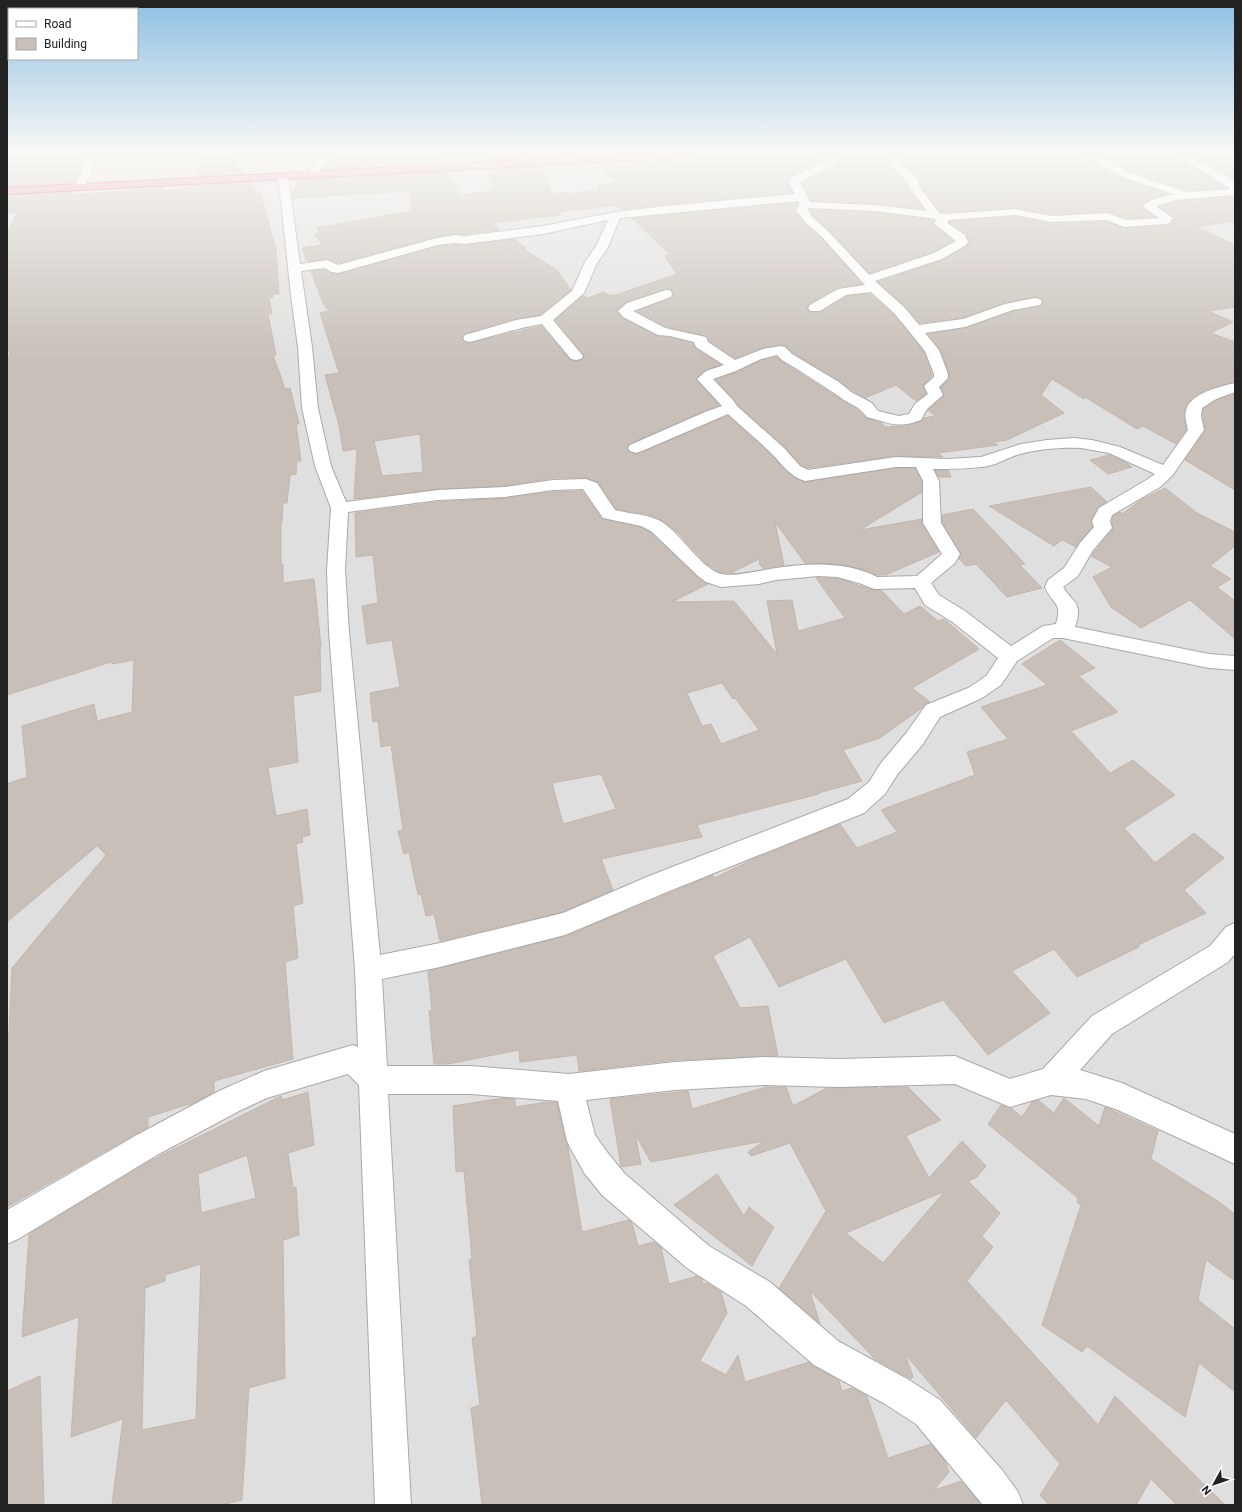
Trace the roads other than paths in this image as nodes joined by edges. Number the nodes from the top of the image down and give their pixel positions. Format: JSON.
{"nodes":[{"id":1,"x":290,"y":224,"type":"edge"},
{"id":2,"x":574,"y":224,"type":"edge"},
{"id":3,"x":612,"y":224,"type":"edge"},
{"id":4,"x":813,"y":224,"type":"edge"},
{"id":5,"x":941,"y":224,"type":"edge"},
{"id":6,"x":295,"y":268,"type":"junction"},
{"id":7,"x":871,"y":284,"type":"junction"},
{"id":8,"x":666,"y":294,"type":"dead end"},
{"id":9,"x":1035,"y":302,"type":"dead end"},
{"id":10,"x":815,"y":308,"type":"dead end"},
{"id":11,"x":544,"y":319,"type":"junction"},
{"id":12,"x":915,"y":330,"type":"junction"},
{"id":13,"x":470,"y":338,"type":"dead end"},
{"id":14,"x":576,"y":356,"type":"dead end"},
{"id":15,"x":735,"y":366,"type":"junction"},
{"id":16,"x":1235,"y":387,"type":"edge"},
{"id":17,"x":730,"y":408,"type":"junction"},
{"id":18,"x":636,"y":448,"type":"dead end"},
{"id":19,"x":922,"y":464,"type":"junction"},
{"id":20,"x":1166,"y":473,"type":"junction"},
{"id":21,"x":340,"y":508,"type":"junction"},
{"id":22,"x":921,"y":582,"type":"junction"},
{"id":23,"x":1063,"y":630,"type":"junction"},
{"id":24,"x":1010,"y":656,"type":"junction"},
{"id":25,"x":1235,"y":663,"type":"edge"},
{"id":26,"x":1235,"y":935,"type":"edge"},
{"id":27,"x":368,"y":970,"type":"junction"},
{"id":28,"x":374,"y":1080,"type":"junction"},
{"id":29,"x":1051,"y":1082,"type":"junction"},
{"id":30,"x":569,"y":1088,"type":"junction"},
{"id":31,"x":1235,"y":1150,"type":"edge"},
{"id":32,"x":7,"y":1228,"type":"edge"},
{"id":33,"x":393,"y":1505,"type":"edge"},
{"id":34,"x":1005,"y":1505,"type":"edge"}],
"edges":[{"from":1,"to":6,"type":"street"},
{"from":2,"to":6,"type":"street"},
{"from":3,"to":11,"type":"street"},
{"from":4,"to":7,"type":"street"},
{"from":5,"to":7,"type":"street"},
{"from":6,"to":21,"type":"street"},
{"from":7,"to":10,"type":"street"},
{"from":7,"to":12,"type":"street"},
{"from":8,"to":15,"type":"street"},
{"from":9,"to":12,"type":"street"},
{"from":11,"to":13,"type":"street"},
{"from":11,"to":14,"type":"street"},
{"from":12,"to":15,"type":"street"},
{"from":15,"to":17,"type":"street"},
{"from":16,"to":20,"type":"street"},
{"from":17,"to":18,"type":"street"},
{"from":17,"to":19,"type":"street"},
{"from":19,"to":20,"type":"street"},
{"from":19,"to":22,"type":"street"},
{"from":20,"to":23,"type":"street"},
{"from":21,"to":22,"type":"street"},
{"from":21,"to":27,"type":"street"},
{"from":22,"to":24,"type":"street"},
{"from":23,"to":24,"type":"street"},
{"from":23,"to":25,"type":"street"},
{"from":24,"to":27,"type":"street"},
{"from":26,"to":29,"type":"street"},
{"from":27,"to":28,"type":"street"},
{"from":28,"to":30,"type":"street"},
{"from":28,"to":32,"type":"street"},
{"from":28,"to":33,"type":"street"},
{"from":29,"to":30,"type":"street"},
{"from":29,"to":31,"type":"street"},
{"from":30,"to":34,"type":"street"}]}
